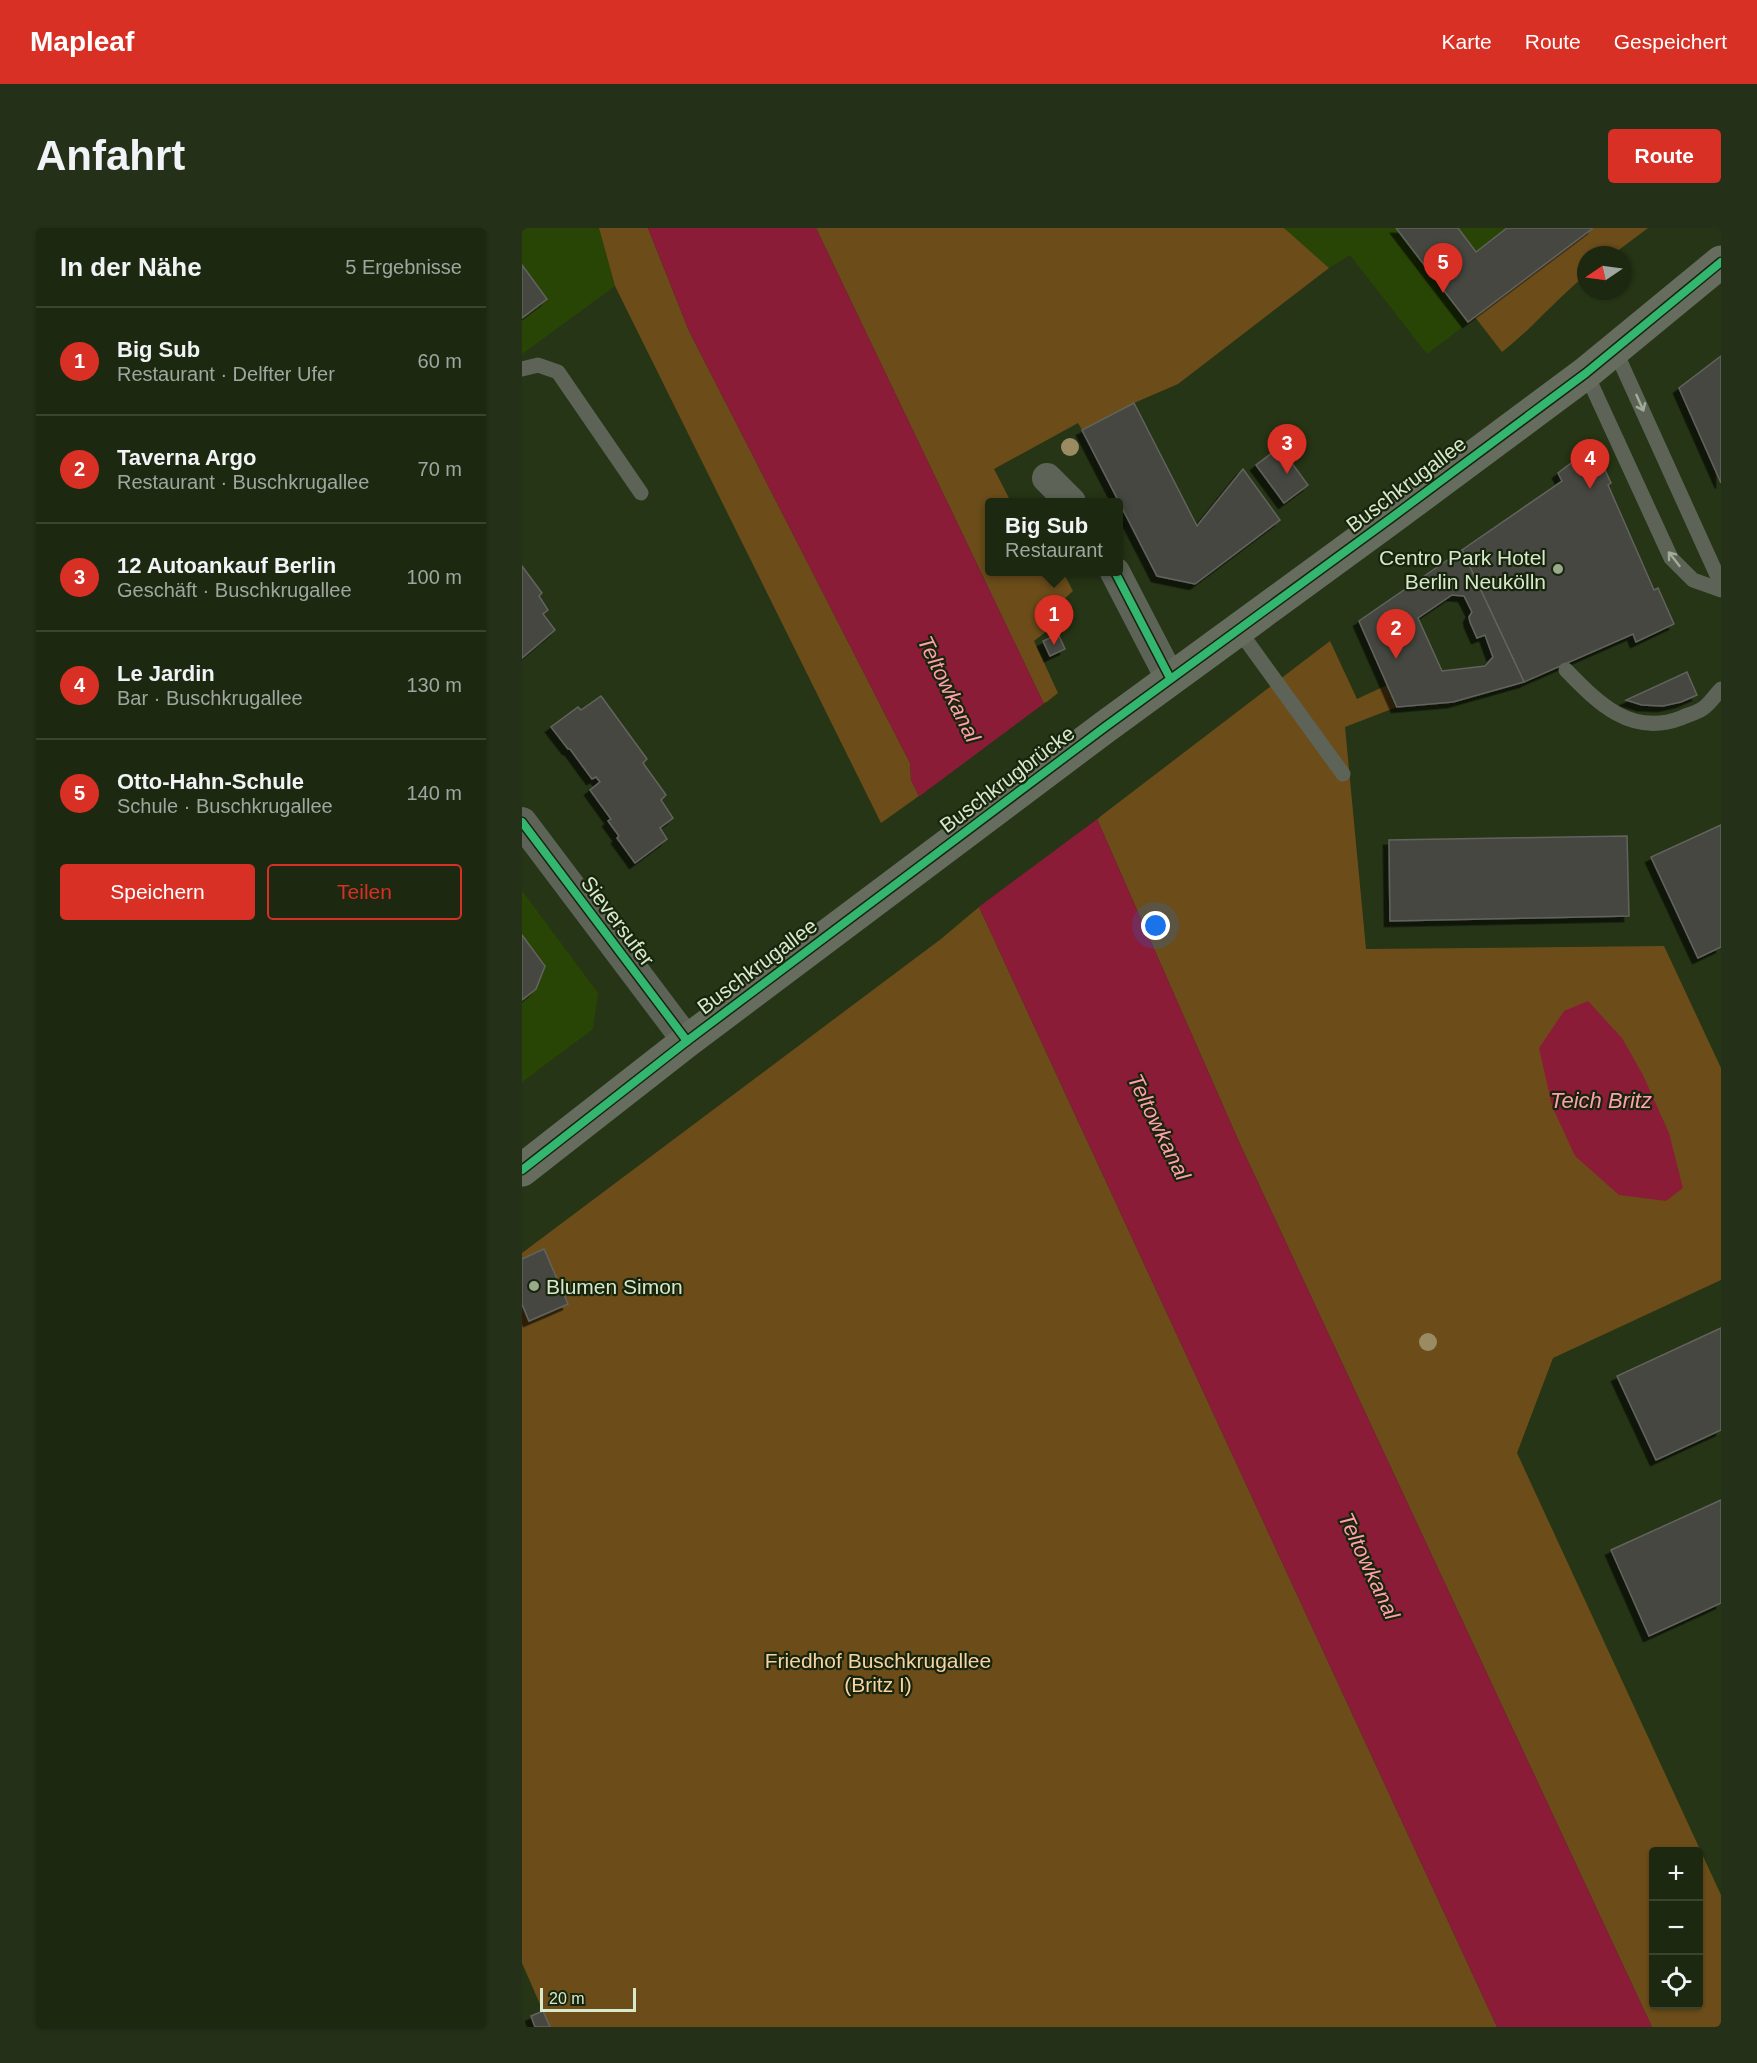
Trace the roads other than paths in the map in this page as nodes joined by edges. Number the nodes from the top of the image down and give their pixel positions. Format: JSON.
{"nodes":[{"id":1,"x":1721,"y":262,"type":"edge"},
{"id":2,"x":1616,"y":350,"type":"junction"},
{"id":3,"x":522,"y":369,"type":"edge"},
{"id":4,"x":1586,"y":373,"type":"junction"},
{"id":5,"x":1047,"y":478,"type":"dead end"},
{"id":6,"x":641,"y":493,"type":"dead end"},
{"id":7,"x":1067,"y":498,"type":"edge"},
{"id":8,"x":1117,"y":576,"type":"edge"},
{"id":9,"x":1721,"y":584,"type":"edge"},
{"id":10,"x":1721,"y":590,"type":"edge"},
{"id":11,"x":1238,"y":629,"type":"junction"},
{"id":12,"x":1566,"y":670,"type":"dead end"},
{"id":13,"x":1170,"y":678,"type":"junction"},
{"id":14,"x":1721,"y":689,"type":"edge"},
{"id":15,"x":1105,"y":727,"type":"joint"},
{"id":16,"x":1343,"y":774,"type":"dead end"},
{"id":17,"x":522,"y":822,"type":"edge"},
{"id":18,"x":930,"y":859,"type":"joint"},
{"id":19,"x":687,"y":1041,"type":"junction"},
{"id":20,"x":522,"y":1170,"type":"edge"}],
"edges":[{"from":1,"to":2,"type":"main road","name":"Buschkrugallee"},
{"from":2,"to":4,"type":"main road","name":"Buschkrugallee"},
{"from":2,"to":9,"type":"lane","one_way":true},
{"from":3,"to":6,"type":"lane"},
{"from":10,"to":4,"type":"lane","one_way":true},
{"from":4,"to":11,"type":"main road","name":"Buschkrugallee"},
{"from":5,"to":7,"type":"street"},
{"from":8,"to":13,"type":"street"},
{"from":11,"to":13,"type":"main road","name":"Buschkrugallee"},
{"from":11,"to":16,"type":"lane"},
{"from":12,"to":14,"type":"lane"},
{"from":13,"to":15,"type":"main road","name":"Buschkrugallee"},
{"from":15,"to":18,"type":"main road","name":"Buschkrugbrücke"},
{"from":17,"to":19,"type":"street","name":"Sieversufer"},
{"from":18,"to":19,"type":"main road","name":"Buschkrugallee"},
{"from":19,"to":20,"type":"main road","name":"Buschkrugallee"}]}
